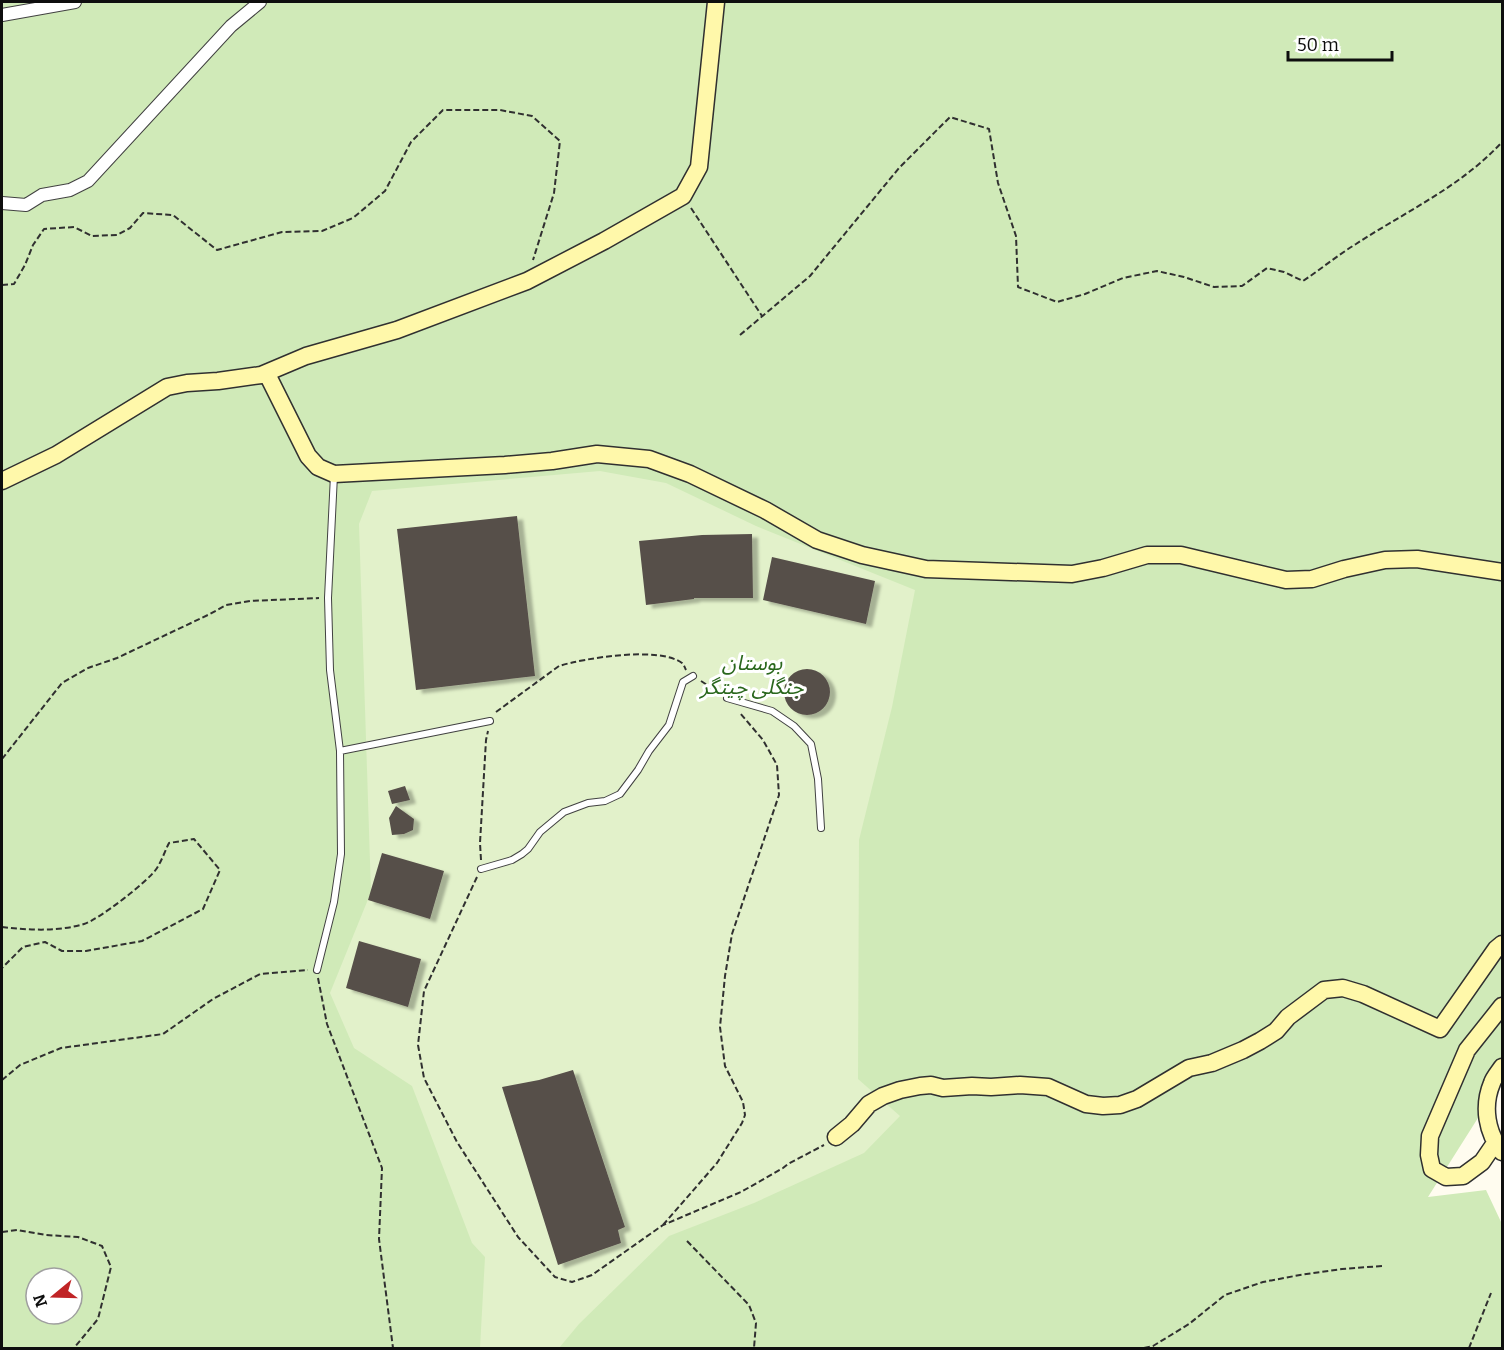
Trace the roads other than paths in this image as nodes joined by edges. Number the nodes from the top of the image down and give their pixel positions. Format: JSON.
{"nodes":[{"id":1,"x":75,"y":2,"type":"edge"},
{"id":2,"x":260,"y":2,"type":"edge"},
{"id":3,"x":716,"y":2,"type":"edge"},
{"id":4,"x":2,"y":15,"type":"edge"},
{"id":5,"x":2,"y":203,"type":"edge"},
{"id":6,"x":267,"y":374,"type":"junction"},
{"id":7,"x":334,"y":474,"type":"junction"},
{"id":8,"x":3,"y":484,"type":"edge"},
{"id":9,"x":1503,"y":572,"type":"edge"},
{"id":10,"x":693,"y":676,"type":"road end"},
{"id":11,"x":727,"y":698,"type":"road end"},
{"id":12,"x":490,"y":721,"type":"road end"},
{"id":13,"x":340,"y":751,"type":"junction"},
{"id":14,"x":821,"y":828,"type":"dead end"},
{"id":15,"x":481,"y":869,"type":"road end"},
{"id":16,"x":1503,"y":944,"type":"edge"},
{"id":17,"x":317,"y":970,"type":"road end"},
{"id":18,"x":1503,"y":1006,"type":"edge"},
{"id":19,"x":1503,"y":1066,"type":"edge"},
{"id":20,"x":836,"y":1137,"type":"road end"},
{"id":21,"x":1499,"y":1148,"type":"edge"}],
"edges":[{"from":1,"to":4,"type":"street"},
{"from":2,"to":5,"type":"street"},
{"from":3,"to":6,"type":"street"},
{"from":6,"to":7,"type":"street"},
{"from":6,"to":8,"type":"street"},
{"from":7,"to":9,"type":"street"},
{"from":7,"to":13,"type":"lane"},
{"from":10,"to":15,"type":"lane"},
{"from":11,"to":14,"type":"lane"},
{"from":12,"to":13,"type":"lane"},
{"from":13,"to":17,"type":"lane"},
{"from":16,"to":20,"type":"street"},
{"from":18,"to":21,"type":"street"},
{"from":19,"to":21,"type":"street"}]}
